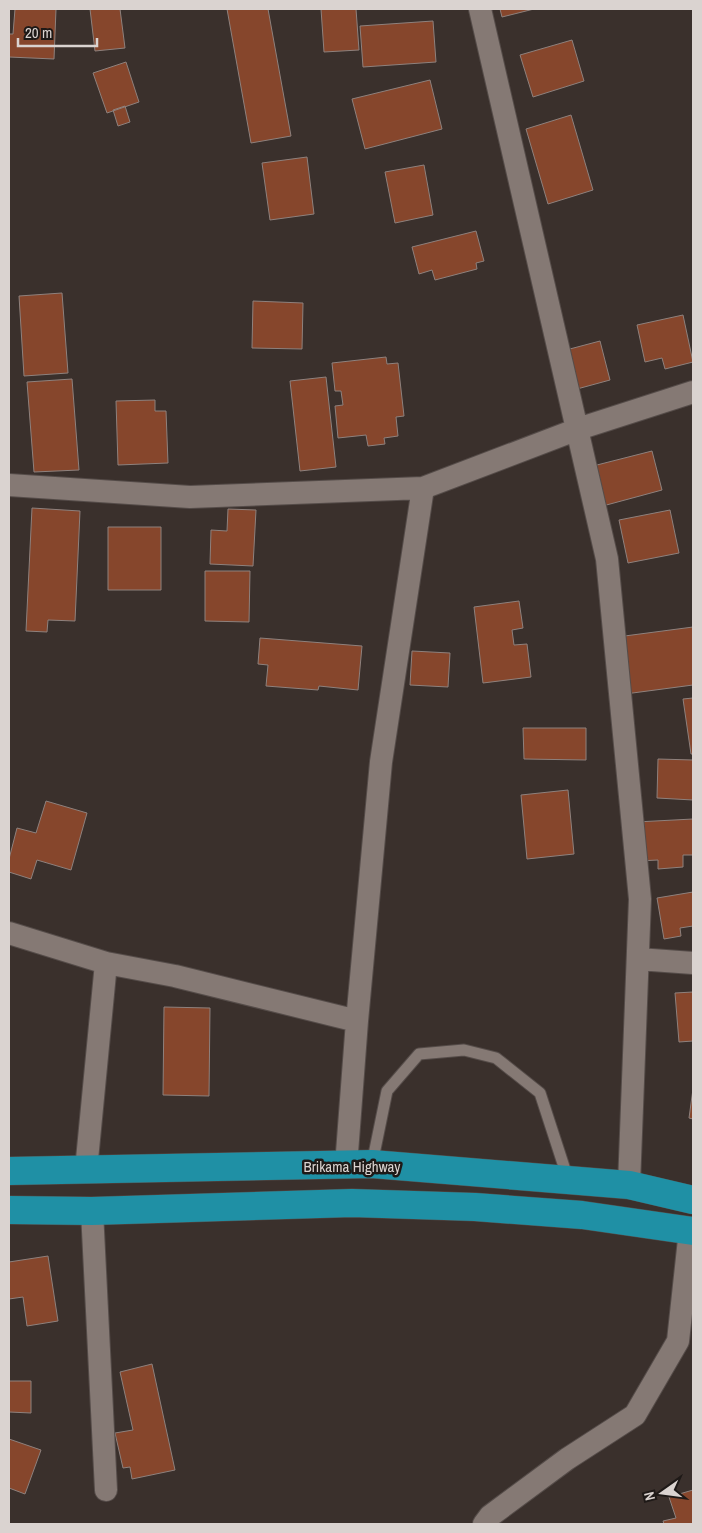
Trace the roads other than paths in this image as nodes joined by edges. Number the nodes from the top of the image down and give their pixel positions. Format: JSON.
{"nodes":[{"id":1,"x":480,"y":9,"type":"edge"},
{"id":2,"x":693,"y":392,"type":"edge"},
{"id":3,"x":578,"y":429,"type":"junction"},
{"id":4,"x":9,"y":485,"type":"edge"},
{"id":5,"x":424,"y":488,"type":"junction"},
{"id":6,"x":9,"y":933,"type":"edge"},
{"id":7,"x":638,"y":959,"type":"junction"},
{"id":8,"x":106,"y":963,"type":"junction"},
{"id":9,"x":693,"y":963,"type":"edge"},
{"id":10,"x":357,"y":1020,"type":"junction"},
{"id":11,"x":359,"y":1165,"type":"junction"},
{"id":12,"x":86,"y":1170,"type":"junction"},
{"id":13,"x":9,"y":1172,"type":"edge"},
{"id":14,"x":568,"y":1179,"type":"junction"},
{"id":15,"x":629,"y":1185,"type":"junction"},
{"id":16,"x":693,"y":1200,"type":"edge"},
{"id":17,"x":9,"y":1210,"type":"edge"},
{"id":18,"x":92,"y":1211,"type":"junction"},
{"id":19,"x":692,"y":1231,"type":"edge"},
{"id":20,"x":106,"y":1490,"type":"dead end"},
{"id":21,"x":484,"y":1524,"type":"edge"}],
"edges":[{"from":1,"to":3,"type":"street"},
{"from":2,"to":3,"type":"street"},
{"from":3,"to":5,"type":"street"},
{"from":3,"to":7,"type":"street"},
{"from":4,"to":5,"type":"street"},
{"from":5,"to":10,"type":"street"},
{"from":6,"to":8,"type":"street"},
{"from":7,"to":9,"type":"street"},
{"from":7,"to":15,"type":"street"},
{"from":8,"to":10,"type":"street"},
{"from":8,"to":12,"type":"street"},
{"from":10,"to":11,"type":"street"},
{"from":11,"to":12,"type":"highway","name":"Brikama Highway"},
{"from":11,"to":14,"type":"highway","name":"Brikama Highway"},
{"from":11,"to":14,"type":"lane"},
{"from":12,"to":13,"type":"highway","name":"Brikama Highway"},
{"from":14,"to":15,"type":"highway","name":"Brikama Highway"},
{"from":15,"to":16,"type":"highway","name":"Brikama Highway"},
{"from":17,"to":18,"type":"highway"},
{"from":18,"to":19,"type":"highway"},
{"from":18,"to":20,"type":"street"},
{"from":19,"to":21,"type":"street"}]}
